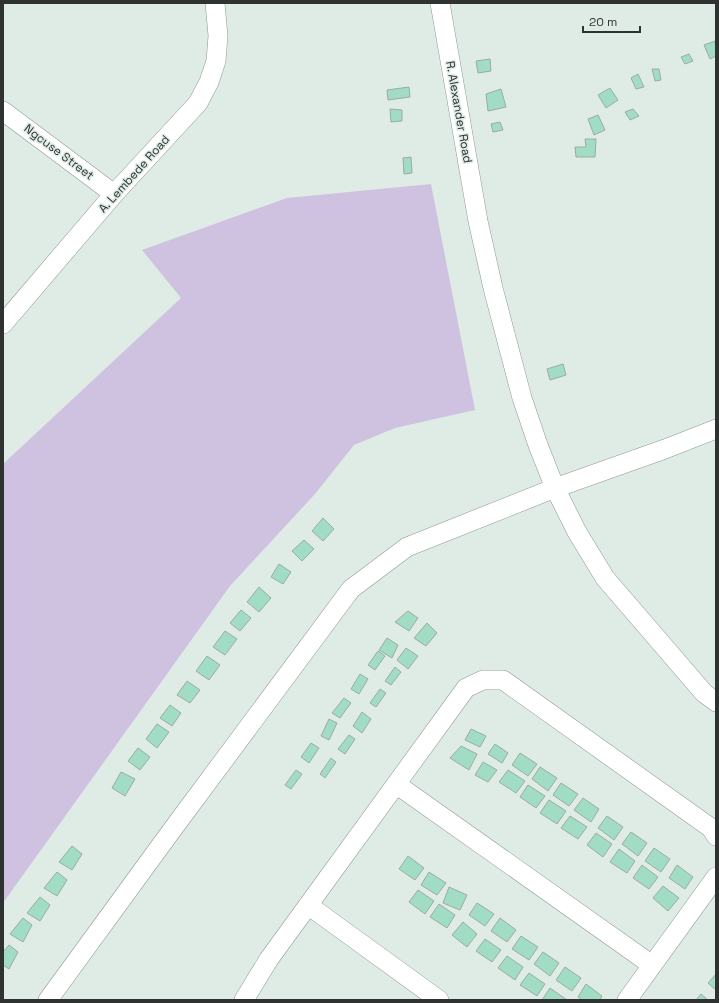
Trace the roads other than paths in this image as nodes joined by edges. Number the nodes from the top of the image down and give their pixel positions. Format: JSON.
{"nodes":[{"id":1,"x":215,"y":3,"type":"edge"},
{"id":2,"x":440,"y":3,"type":"edge"},
{"id":3,"x":3,"y":111,"type":"edge"},
{"id":4,"x":114,"y":194,"type":"junction"},
{"id":5,"x":3,"y":324,"type":"edge"},
{"id":6,"x":716,"y":428,"type":"edge"},
{"id":7,"x":555,"y":488,"type":"junction"},
{"id":8,"x":716,"y":702,"type":"edge"},
{"id":9,"x":396,"y":784,"type":"junction"},
{"id":10,"x":716,"y":836,"type":"edge"},
{"id":11,"x":716,"y":877,"type":"edge"},
{"id":12,"x":308,"y":905,"type":"junction"},
{"id":13,"x":652,"y":965,"type":"junction"},
{"id":14,"x":48,"y":1000,"type":"edge"},
{"id":15,"x":244,"y":1000,"type":"edge"},
{"id":16,"x":439,"y":1000,"type":"edge"},
{"id":17,"x":627,"y":1000,"type":"edge"}],
"edges":[{"from":1,"to":4,"type":"street","name":"A. Lembede Road"},
{"from":2,"to":7,"type":"street","name":"R. Alexander Road"},
{"from":3,"to":4,"type":"street","name":"Ngcuse Street"},
{"from":4,"to":5,"type":"street","name":"A. Lembede Road"},
{"from":6,"to":7,"type":"street"},
{"from":7,"to":8,"type":"street","name":"R. Alexander Road"},
{"from":7,"to":14,"type":"street"},
{"from":9,"to":10,"type":"street"},
{"from":9,"to":12,"type":"street"},
{"from":9,"to":13,"type":"street"},
{"from":11,"to":13,"type":"street"},
{"from":12,"to":15,"type":"street"},
{"from":12,"to":16,"type":"street"},
{"from":13,"to":17,"type":"street"}]}
